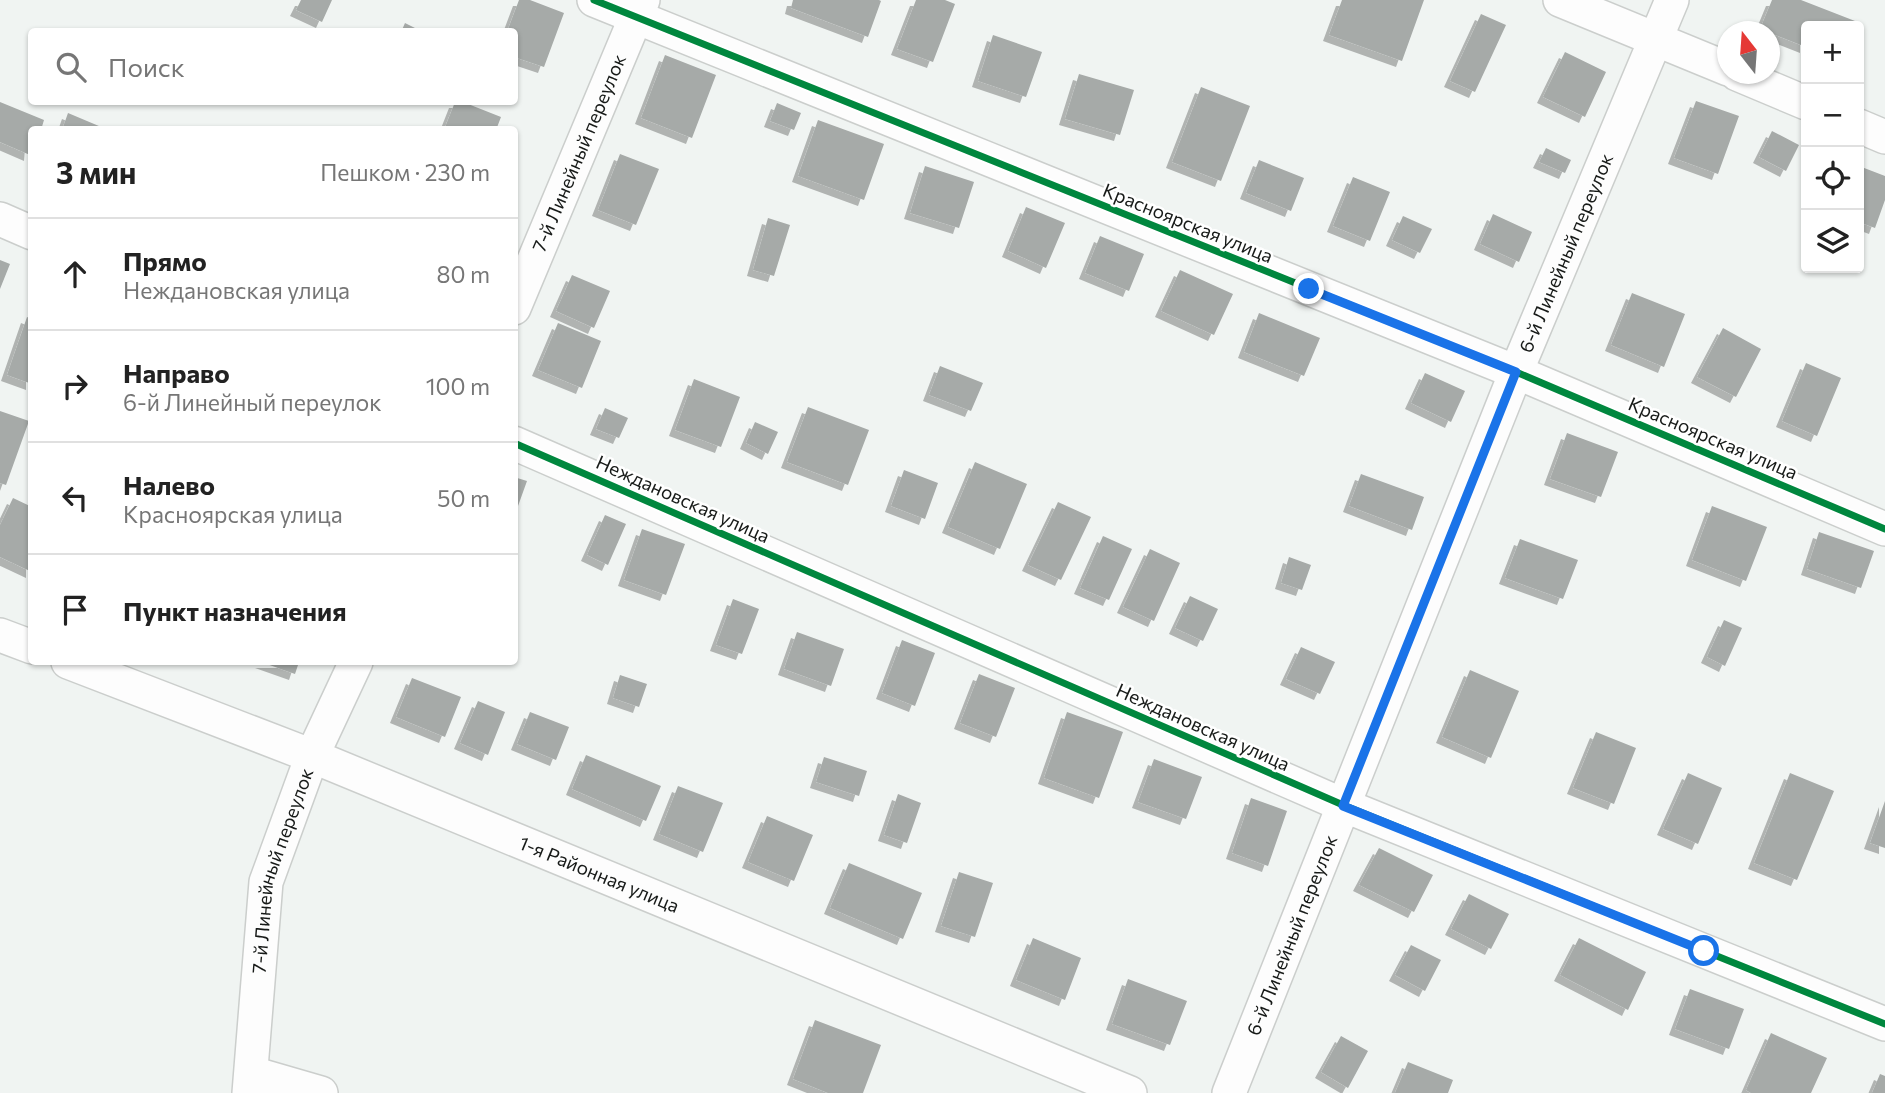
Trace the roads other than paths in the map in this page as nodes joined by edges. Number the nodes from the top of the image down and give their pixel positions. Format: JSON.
{"nodes":[{"id":1,"x":594,"y":0,"type":"edge"},
{"id":2,"x":1560,"y":0,"type":"edge"},
{"id":3,"x":1672,"y":0,"type":"edge"},
{"id":4,"x":640,"y":9,"type":"edge"},
{"id":5,"x":1656,"y":39,"type":"junction"},
{"id":6,"x":1717,"y":65,"type":"edge"},
{"id":7,"x":1761,"y":84,"type":"edge"},
{"id":8,"x":1801,"y":101,"type":"edge"},
{"id":9,"x":1864,"y":127,"type":"edge"},
{"id":10,"x":1885,"y":137,"type":"edge"},
{"id":11,"x":0,"y":219,"type":"edge"},
{"id":12,"x":28,"y":231,"type":"edge"},
{"id":13,"x":518,"y":299,"type":"edge"},
{"id":14,"x":1516,"y":372,"type":"junction"},
{"id":15,"x":518,"y":445,"type":"edge"},
{"id":16,"x":1885,"y":528,"type":"edge"},
{"id":17,"x":0,"y":635,"type":"edge"},
{"id":18,"x":28,"y":646,"type":"edge"},
{"id":19,"x":76,"y":665,"type":"edge"},
{"id":20,"x":355,"y":665,"type":"edge"},
{"id":21,"x":312,"y":756,"type":"junction"},
{"id":22,"x":1343,"y":806,"type":"junction"},
{"id":23,"x":1885,"y":1024,"type":"edge"},
{"id":24,"x":250,"y":1083,"type":"edge"},
{"id":25,"x":321,"y":1093,"type":"edge"},
{"id":26,"x":1130,"y":1093,"type":"edge"},
{"id":27,"x":1229,"y":1093,"type":"edge"}],
"edges":[{"from":1,"to":4,"type":"street","name":"Красноярская улица"},
{"from":2,"to":5,"type":"street"},
{"from":3,"to":5,"type":"street","name":"6-й Линейный переулок"},
{"from":4,"to":13,"type":"street","name":"7-й Линейный переулок"},
{"from":4,"to":14,"type":"street","name":"Красноярская улица"},
{"from":5,"to":6,"type":"street"},
{"from":5,"to":14,"type":"street","name":"6-й Линейный переулок"},
{"from":7,"to":8,"type":"street"},
{"from":9,"to":10,"type":"street"},
{"from":11,"to":12,"type":"street"},
{"from":14,"to":16,"type":"street","name":"Красноярская улица"},
{"from":14,"to":22,"type":"street","name":"6-й Линейный переулок"},
{"from":15,"to":22,"type":"street","name":"Неждановская улица"},
{"from":17,"to":18,"type":"street"},
{"from":19,"to":21,"type":"street","name":"1-я Районная улица"},
{"from":20,"to":21,"type":"street","name":"7-й Линейный переулок"},
{"from":21,"to":24,"type":"street","name":"7-й Линейный переулок"},
{"from":21,"to":26,"type":"street","name":"1-я Районная улица"},
{"from":22,"to":23,"type":"street","name":"Неждановская улица"},
{"from":22,"to":27,"type":"street","name":"6-й Линейный переулок"},
{"from":24,"to":25,"type":"street"}]}
